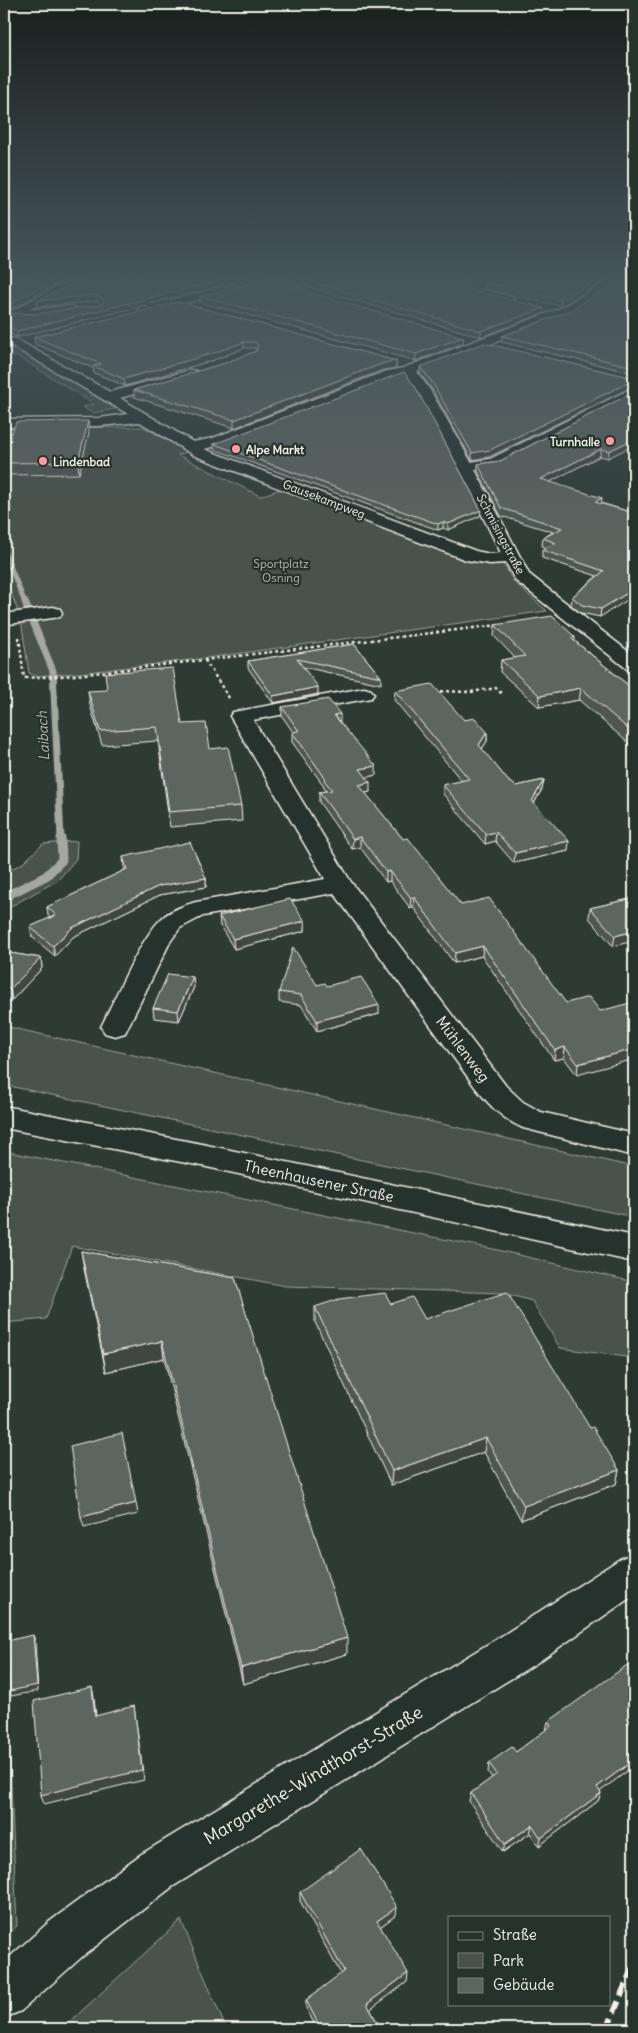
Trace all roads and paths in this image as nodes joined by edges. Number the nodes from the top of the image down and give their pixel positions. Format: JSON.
{"nodes":[{"id":1,"x":59,"y":371,"type":"edge"},
{"id":2,"x":202,"y":371,"type":"edge"},
{"id":3,"x":398,"y":371,"type":"edge"},
{"id":4,"x":409,"y":371,"type":"edge"},
{"id":5,"x":634,"y":391,"type":"edge"},
{"id":6,"x":108,"y":397,"type":"junction"},
{"id":7,"x":143,"y":417,"type":"junction"},
{"id":8,"x":4,"y":423,"type":"edge"},
{"id":9,"x":190,"y":447,"type":"junction"},
{"id":10,"x":466,"y":467,"type":"junction"},
{"id":11,"x":513,"y":557,"type":"junction"},
{"id":12,"x":52,"y":614,"type":"dead end"},
{"id":13,"x":15,"y":618,"type":"dead end"},
{"id":14,"x":508,"y":624,"type":"edge"},
{"id":15,"x":634,"y":643,"type":"edge"},
{"id":16,"x":614,"y":648,"type":"junction"},
{"id":17,"x":206,"y":660,"type":"junction"},
{"id":18,"x":634,"y":665,"type":"edge"},
{"id":19,"x":37,"y":678,"type":"dead end"},
{"id":20,"x":429,"y":691,"type":"edge"},
{"id":21,"x":364,"y":694,"type":"dead end"},
{"id":22,"x":502,"y":694,"type":"dead end"},
{"id":23,"x":240,"y":716,"type":"junction"},
{"id":24,"x":340,"y":884,"type":"junction"},
{"id":25,"x":115,"y":1027,"type":"dead end"},
{"id":26,"x":4,"y":1117,"type":"edge"},
{"id":27,"x":634,"y":1146,"type":"edge"},
{"id":28,"x":634,"y":1249,"type":"edge"},
{"id":29,"x":634,"y":1572,"type":"edge"},
{"id":30,"x":4,"y":1994,"type":"edge"}],
"edges":[{"from":1,"to":6,"type":"street","name":"Gausekampweg"},
{"from":2,"to":6,"type":"street"},
{"from":3,"to":9,"type":"street"},
{"from":4,"to":10,"type":"street","name":"Schmisingstraße"},
{"from":5,"to":10,"type":"street"},
{"from":6,"to":7,"type":"street","name":"Gausekampweg"},
{"from":7,"to":8,"type":"street"},
{"from":7,"to":9,"type":"street","name":"Gausekampweg"},
{"from":9,"to":11,"type":"street","name":"Gausekampweg"},
{"from":10,"to":11,"type":"street","name":"Schmisingstraße"},
{"from":11,"to":16,"type":"street","name":"Schmisingstraße"},
{"from":12,"to":13,"type":"street"},
{"from":14,"to":17,"type":"path"},
{"from":15,"to":16,"type":"street"},
{"from":16,"to":18,"type":"street","name":"Schmisingstraße"},
{"from":17,"to":19,"type":"path"},
{"from":17,"to":23,"type":"path"},
{"from":20,"to":22,"type":"path"},
{"from":21,"to":23,"type":"street"},
{"from":23,"to":24,"type":"street","name":"Mühlenweg"},
{"from":24,"to":25,"type":"street"},
{"from":24,"to":27,"type":"street","name":"Mühlenweg"},
{"from":26,"to":28,"type":"street","name":"Theenhausener Straße"},
{"from":29,"to":30,"type":"street","name":"Margarethe-Windthorst-Straße"}]}
